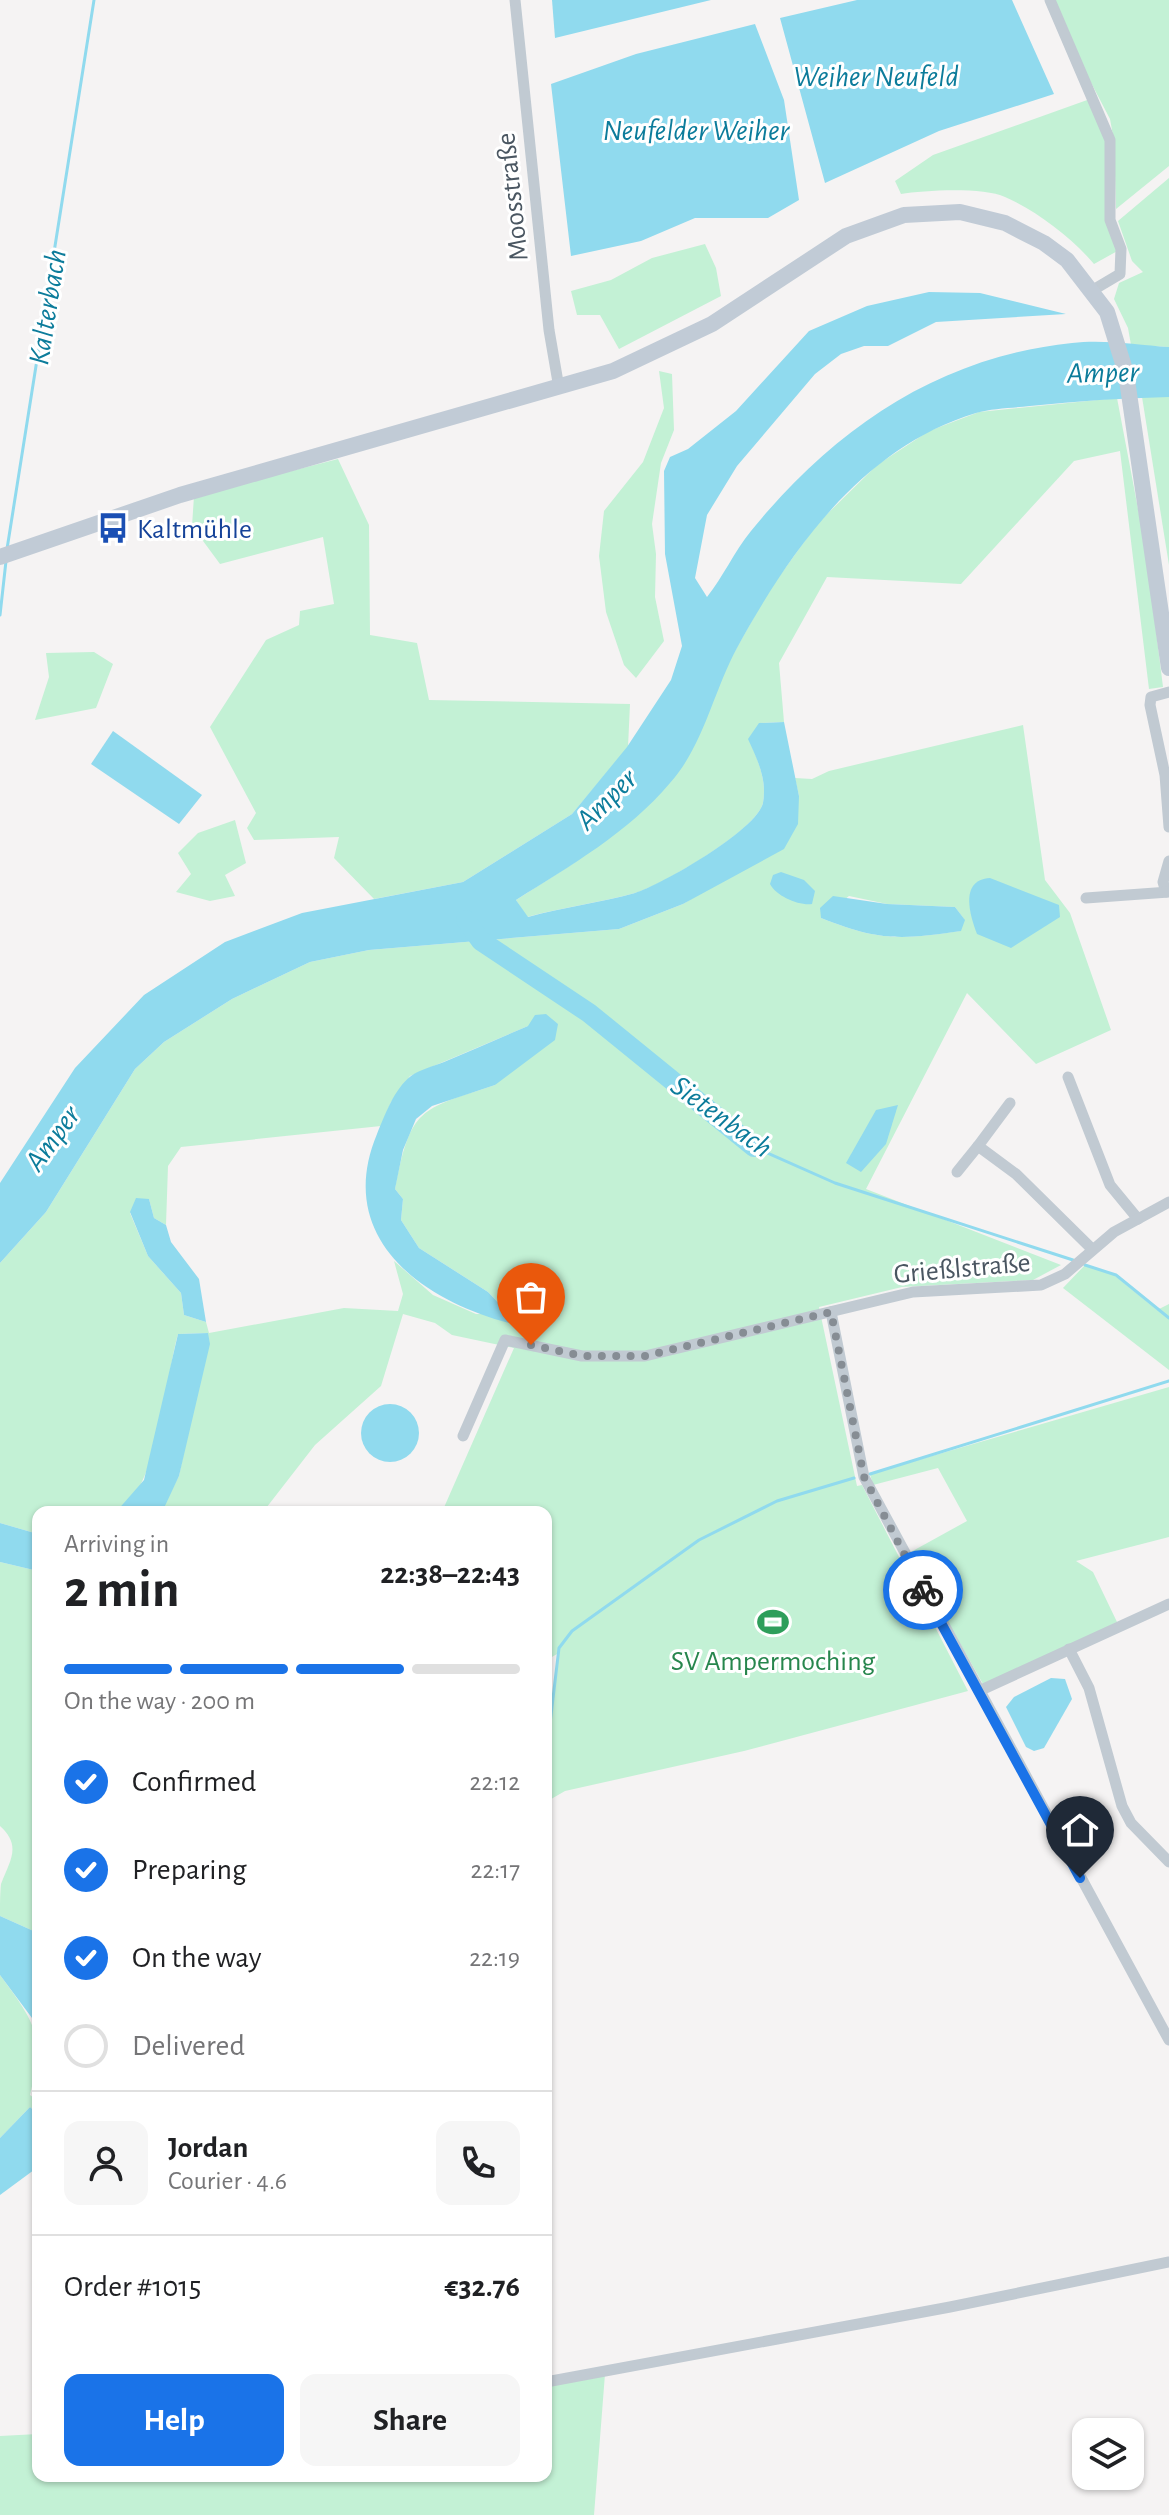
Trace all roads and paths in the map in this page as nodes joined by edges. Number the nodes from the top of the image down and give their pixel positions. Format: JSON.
{"nodes":[{"id":1,"x":515,"y":0,"type":"edge"},
{"id":2,"x":1050,"y":0,"type":"edge"},
{"id":3,"x":1093,"y":290,"type":"junction"},
{"id":4,"x":559,"y":388,"type":"junction"},
{"id":5,"x":0,"y":557,"type":"edge"},
{"id":6,"x":1169,"y":668,"type":"edge"},
{"id":7,"x":1169,"y":692,"type":"edge"},
{"id":8,"x":1169,"y":827,"type":"edge"},
{"id":9,"x":1169,"y":861,"type":"edge"},
{"id":10,"x":1167,"y":892,"type":"edge"},
{"id":11,"x":1086,"y":898,"type":"dead end"},
{"id":12,"x":1068,"y":1077,"type":"dead end"},
{"id":13,"x":1010,"y":1103,"type":"dead end"},
{"id":14,"x":978,"y":1146,"type":"junction"},
{"id":15,"x":957,"y":1172,"type":"dead end"},
{"id":16,"x":1169,"y":1202,"type":"edge"},
{"id":17,"x":1138,"y":1219,"type":"junction"},
{"id":18,"x":1091,"y":1248,"type":"junction"},
{"id":19,"x":831,"y":1312,"type":"junction"},
{"id":20,"x":463,"y":1436,"type":"dead end"},
{"id":21,"x":1169,"y":1604,"type":"edge"},
{"id":22,"x":1069,"y":1649,"type":"junction"},
{"id":23,"x":979,"y":1691,"type":"junction"},
{"id":24,"x":1169,"y":1862,"type":"edge"},
{"id":25,"x":1169,"y":2040,"type":"edge"},
{"id":26,"x":1169,"y":2262,"type":"edge"},
{"id":27,"x":552,"y":2381,"type":"edge"}],
"edges":[{"from":1,"to":4,"type":"street","name":"Moosstraße"},
{"from":2,"to":3,"type":"street"},
{"from":3,"to":4,"type":"main road"},
{"from":3,"to":6,"type":"main road"},
{"from":4,"to":5,"type":"main road"},
{"from":7,"to":8,"type":"street"},
{"from":9,"to":10,"type":"street"},
{"from":10,"to":11,"type":"street"},
{"from":12,"to":17,"type":"street"},
{"from":13,"to":14,"type":"street"},
{"from":14,"to":15,"type":"street"},
{"from":14,"to":18,"type":"street"},
{"from":16,"to":17,"type":"street","name":"Grießlstraße"},
{"from":17,"to":18,"type":"street","name":"Grießlstraße"},
{"from":18,"to":19,"type":"street","name":"Grießlstraße"},
{"from":19,"to":20,"type":"street","name":"Grießlstraße"},
{"from":19,"to":23,"type":"street"},
{"from":21,"to":22,"type":"street"},
{"from":22,"to":23,"type":"street"},
{"from":22,"to":24,"type":"street"},
{"from":23,"to":25,"type":"street"},
{"from":26,"to":27,"type":"street"}]}
